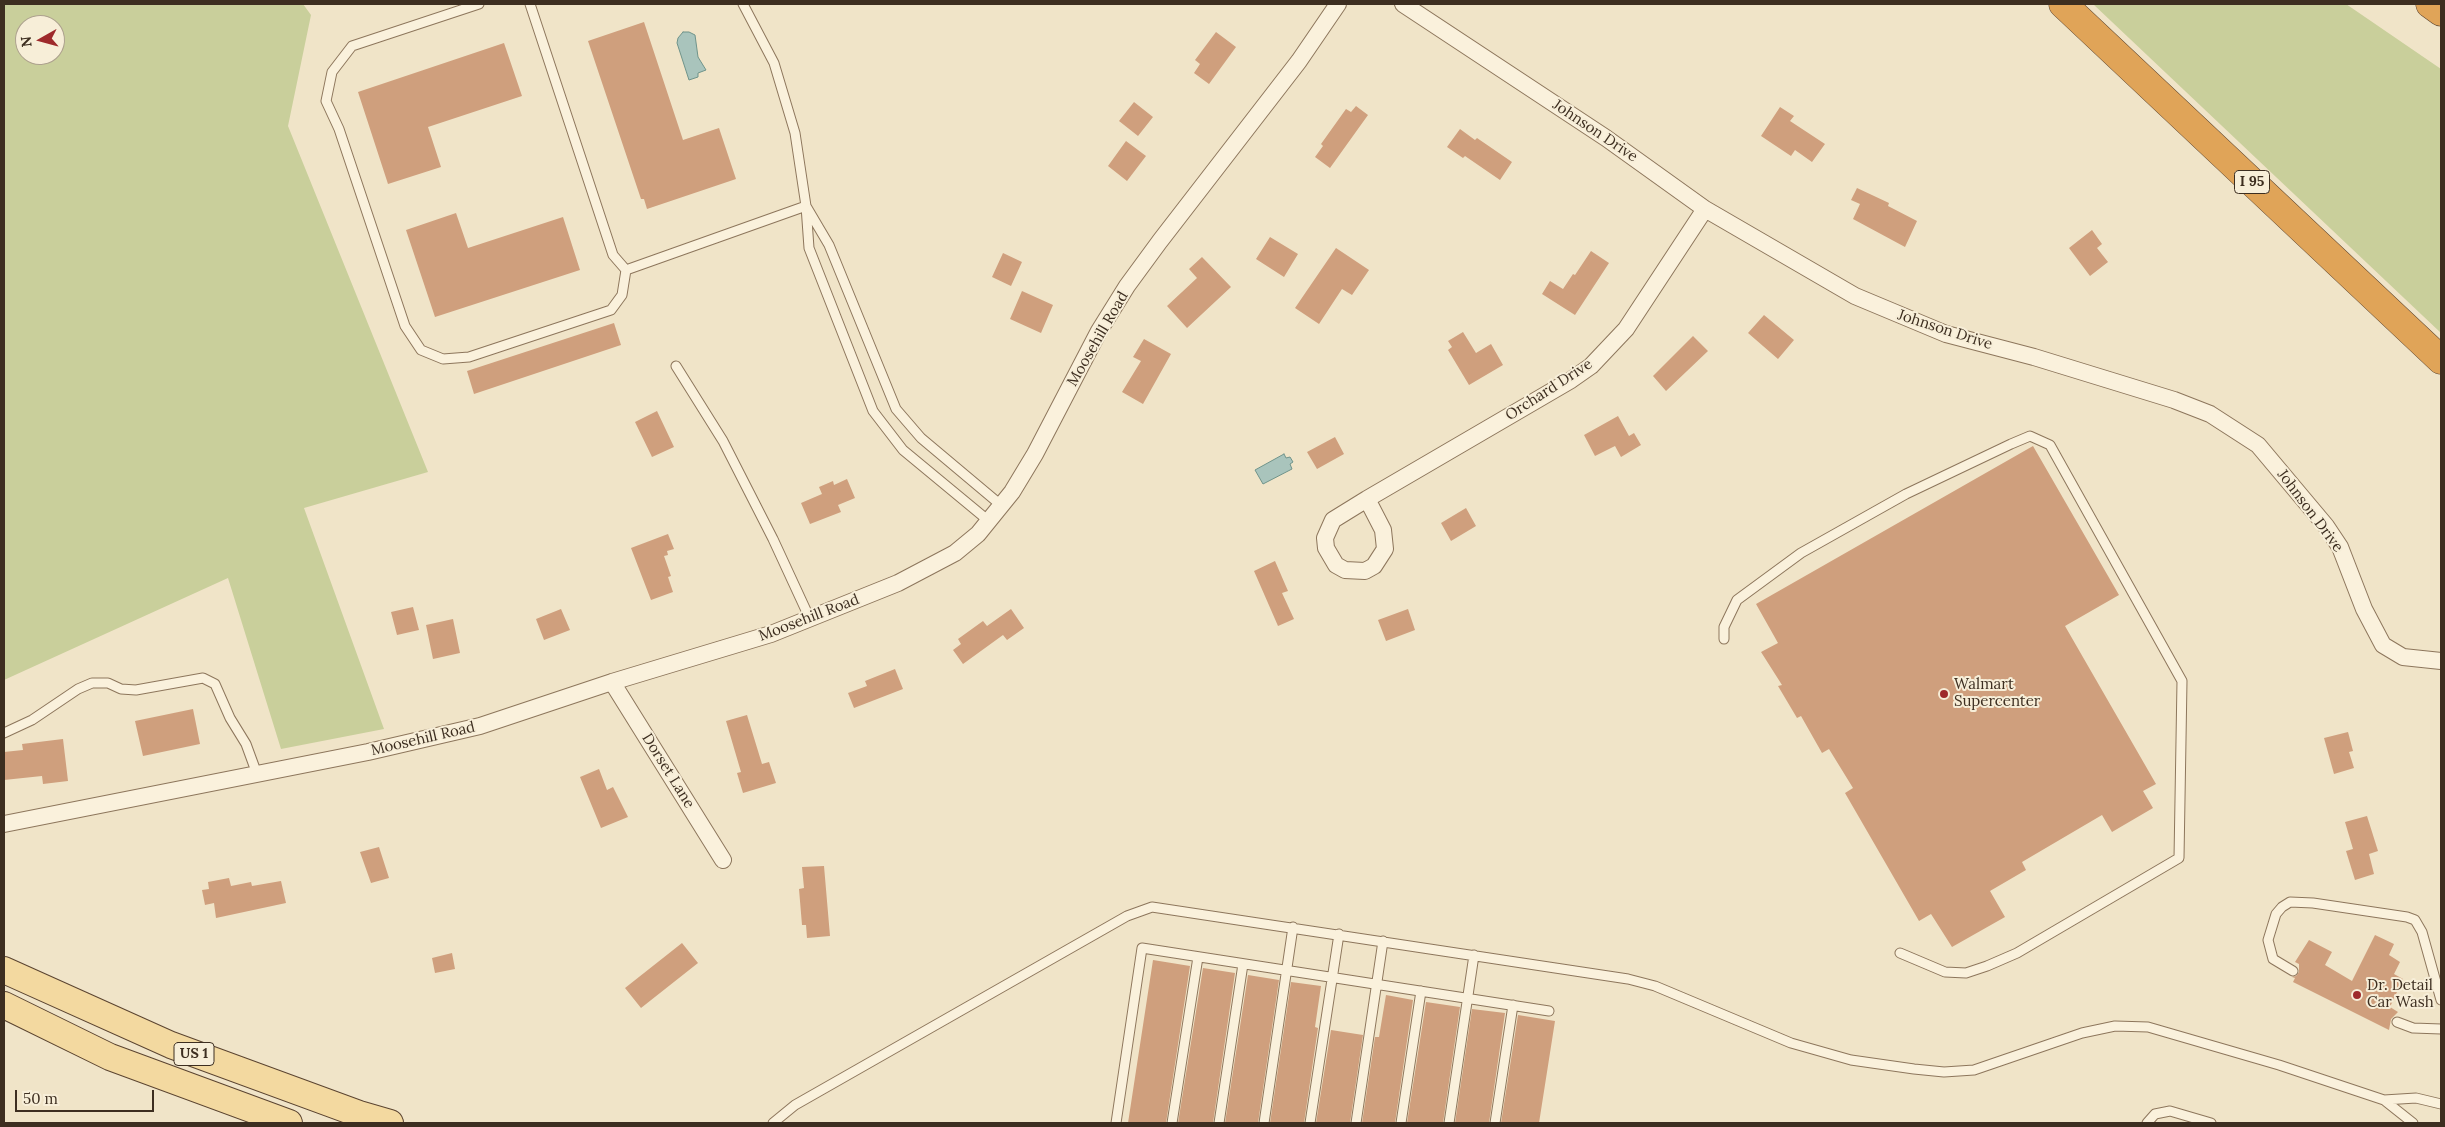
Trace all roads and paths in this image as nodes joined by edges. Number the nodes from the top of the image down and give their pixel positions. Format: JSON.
{"nodes":[{"id":1,"x":479,"y":4,"type":"edge"},
{"id":2,"x":530,"y":4,"type":"edge"},
{"id":3,"x":742,"y":4,"type":"edge"},
{"id":4,"x":1338,"y":4,"type":"edge"},
{"id":5,"x":1403,"y":4,"type":"edge"},
{"id":6,"x":2064,"y":4,"type":"edge"},
{"id":7,"x":2430,"y":4,"type":"edge"},
{"id":8,"x":2441,"y":12,"type":"edge"},
{"id":9,"x":806,"y":206,"type":"junction"},
{"id":10,"x":1704,"y":209,"type":"junction"},
{"id":11,"x":626,"y":270,"type":"junction"},
{"id":12,"x":2441,"y":360,"type":"edge"},
{"id":13,"x":676,"y":366,"type":"dead end"},
{"id":14,"x":1367,"y":499,"type":"junction"},
{"id":15,"x":1002,"y":506,"type":"junction"},
{"id":16,"x":990,"y":522,"type":"junction"},
{"id":17,"x":810,"y":619,"type":"junction"},
{"id":18,"x":1724,"y":639,"type":"dead end"},
{"id":19,"x":2441,"y":661,"type":"edge"},
{"id":20,"x":612,"y":682,"type":"junction"},
{"id":21,"x":4,"y":733,"type":"edge"},
{"id":22,"x":256,"y":774,"type":"junction"},
{"id":23,"x":4,"y":824,"type":"edge"},
{"id":24,"x":723,"y":860,"type":"dead end"},
{"id":25,"x":1292,"y":927,"type":"junction"},
{"id":26,"x":1339,"y":934,"type":"junction"},
{"id":27,"x":1384,"y":941,"type":"junction"},
{"id":28,"x":1900,"y":952,"type":"dead end"},
{"id":29,"x":1474,"y":955,"type":"junction"},
{"id":30,"x":1198,"y":957,"type":"junction"},
{"id":31,"x":1243,"y":964,"type":"junction"},
{"id":32,"x":4,"y":970,"type":"edge"},
{"id":33,"x":1286,"y":970,"type":"junction"},
{"id":34,"x":2293,"y":971,"type":"dead end"},
{"id":35,"x":1332,"y":977,"type":"junction"},
{"id":36,"x":1378,"y":984,"type":"junction"},
{"id":37,"x":1421,"y":991,"type":"junction"},
{"id":38,"x":1468,"y":998,"type":"junction"},
{"id":39,"x":2441,"y":1000,"type":"edge"},
{"id":40,"x":4,"y":1005,"type":"edge"},
{"id":41,"x":1513,"y":1005,"type":"junction"},
{"id":42,"x":1549,"y":1011,"type":"dead end"},
{"id":43,"x":2397,"y":1022,"type":"dead end"},
{"id":44,"x":2441,"y":1029,"type":"edge"},
{"id":45,"x":2384,"y":1100,"type":"junction"},
{"id":46,"x":2441,"y":1104,"type":"edge"},
{"id":47,"x":289,"y":1123,"type":"edge"},
{"id":48,"x":390,"y":1123,"type":"edge"},
{"id":49,"x":773,"y":1123,"type":"edge"},
{"id":50,"x":1116,"y":1123,"type":"edge"},
{"id":51,"x":1172,"y":1123,"type":"edge"},
{"id":52,"x":1219,"y":1123,"type":"edge"},
{"id":53,"x":1264,"y":1123,"type":"edge"},
{"id":54,"x":1310,"y":1123,"type":"edge"},
{"id":55,"x":1356,"y":1123,"type":"edge"},
{"id":56,"x":1401,"y":1123,"type":"edge"},
{"id":57,"x":1449,"y":1123,"type":"edge"},
{"id":58,"x":1495,"y":1123,"type":"edge"},
{"id":59,"x":2147,"y":1123,"type":"edge"},
{"id":60,"x":2211,"y":1123,"type":"edge"},
{"id":61,"x":2413,"y":1123,"type":"edge"}],
"edges":[{"from":1,"to":11,"type":"lane"},
{"from":2,"to":11,"type":"lane"},
{"from":3,"to":9,"type":"lane"},
{"from":4,"to":15,"type":"street","name":"Moosehill Road"},
{"from":5,"to":10,"type":"street","name":"Johnson Drive"},
{"from":6,"to":12,"type":"highway","number":"I 95"},
{"from":7,"to":8,"type":"highway"},
{"from":9,"to":11,"type":"lane"},
{"from":9,"to":15,"type":"lane"},
{"from":9,"to":16,"type":"lane"},
{"from":10,"to":14,"type":"street","name":"Orchard Drive"},
{"from":10,"to":19,"type":"street","name":"Johnson Drive"},
{"from":13,"to":17,"type":"lane"},
{"from":14,"to":14,"type":"street","name":"Orchard Drive"},
{"from":15,"to":16,"type":"street","name":"Moosehill Road"},
{"from":16,"to":17,"type":"street","name":"Moosehill Road"},
{"from":17,"to":20,"type":"street","name":"Moosehill Road"},
{"from":18,"to":28,"type":"lane"},
{"from":20,"to":22,"type":"street","name":"Moosehill Road"},
{"from":20,"to":24,"type":"street","name":"Dorset Lane"},
{"from":21,"to":22,"type":"lane"},
{"from":22,"to":23,"type":"street","name":"Moosehill Road"},
{"from":25,"to":26,"type":"lane"},
{"from":25,"to":33,"type":"lane"},
{"from":25,"to":49,"type":"lane"},
{"from":26,"to":27,"type":"lane"},
{"from":26,"to":35,"type":"lane"},
{"from":27,"to":29,"type":"lane"},
{"from":27,"to":36,"type":"lane"},
{"from":29,"to":38,"type":"lane"},
{"from":29,"to":45,"type":"lane"},
{"from":30,"to":31,"type":"lane"},
{"from":30,"to":50,"type":"lane"},
{"from":30,"to":51,"type":"lane"},
{"from":31,"to":33,"type":"lane"},
{"from":31,"to":52,"type":"lane"},
{"from":32,"to":48,"type":"main road","number":"US 1"},
{"from":33,"to":35,"type":"lane"},
{"from":33,"to":53,"type":"lane"},
{"from":34,"to":39,"type":"lane"},
{"from":35,"to":36,"type":"lane"},
{"from":35,"to":54,"type":"lane"},
{"from":36,"to":37,"type":"lane"},
{"from":36,"to":55,"type":"lane"},
{"from":37,"to":38,"type":"lane"},
{"from":37,"to":56,"type":"lane"},
{"from":38,"to":41,"type":"lane"},
{"from":38,"to":57,"type":"lane"},
{"from":40,"to":47,"type":"main road","number":"US 1"},
{"from":41,"to":42,"type":"lane"},
{"from":41,"to":58,"type":"lane"},
{"from":43,"to":44,"type":"lane"},
{"from":45,"to":46,"type":"lane"},
{"from":45,"to":61,"type":"lane"},
{"from":59,"to":60,"type":"lane"}]}
